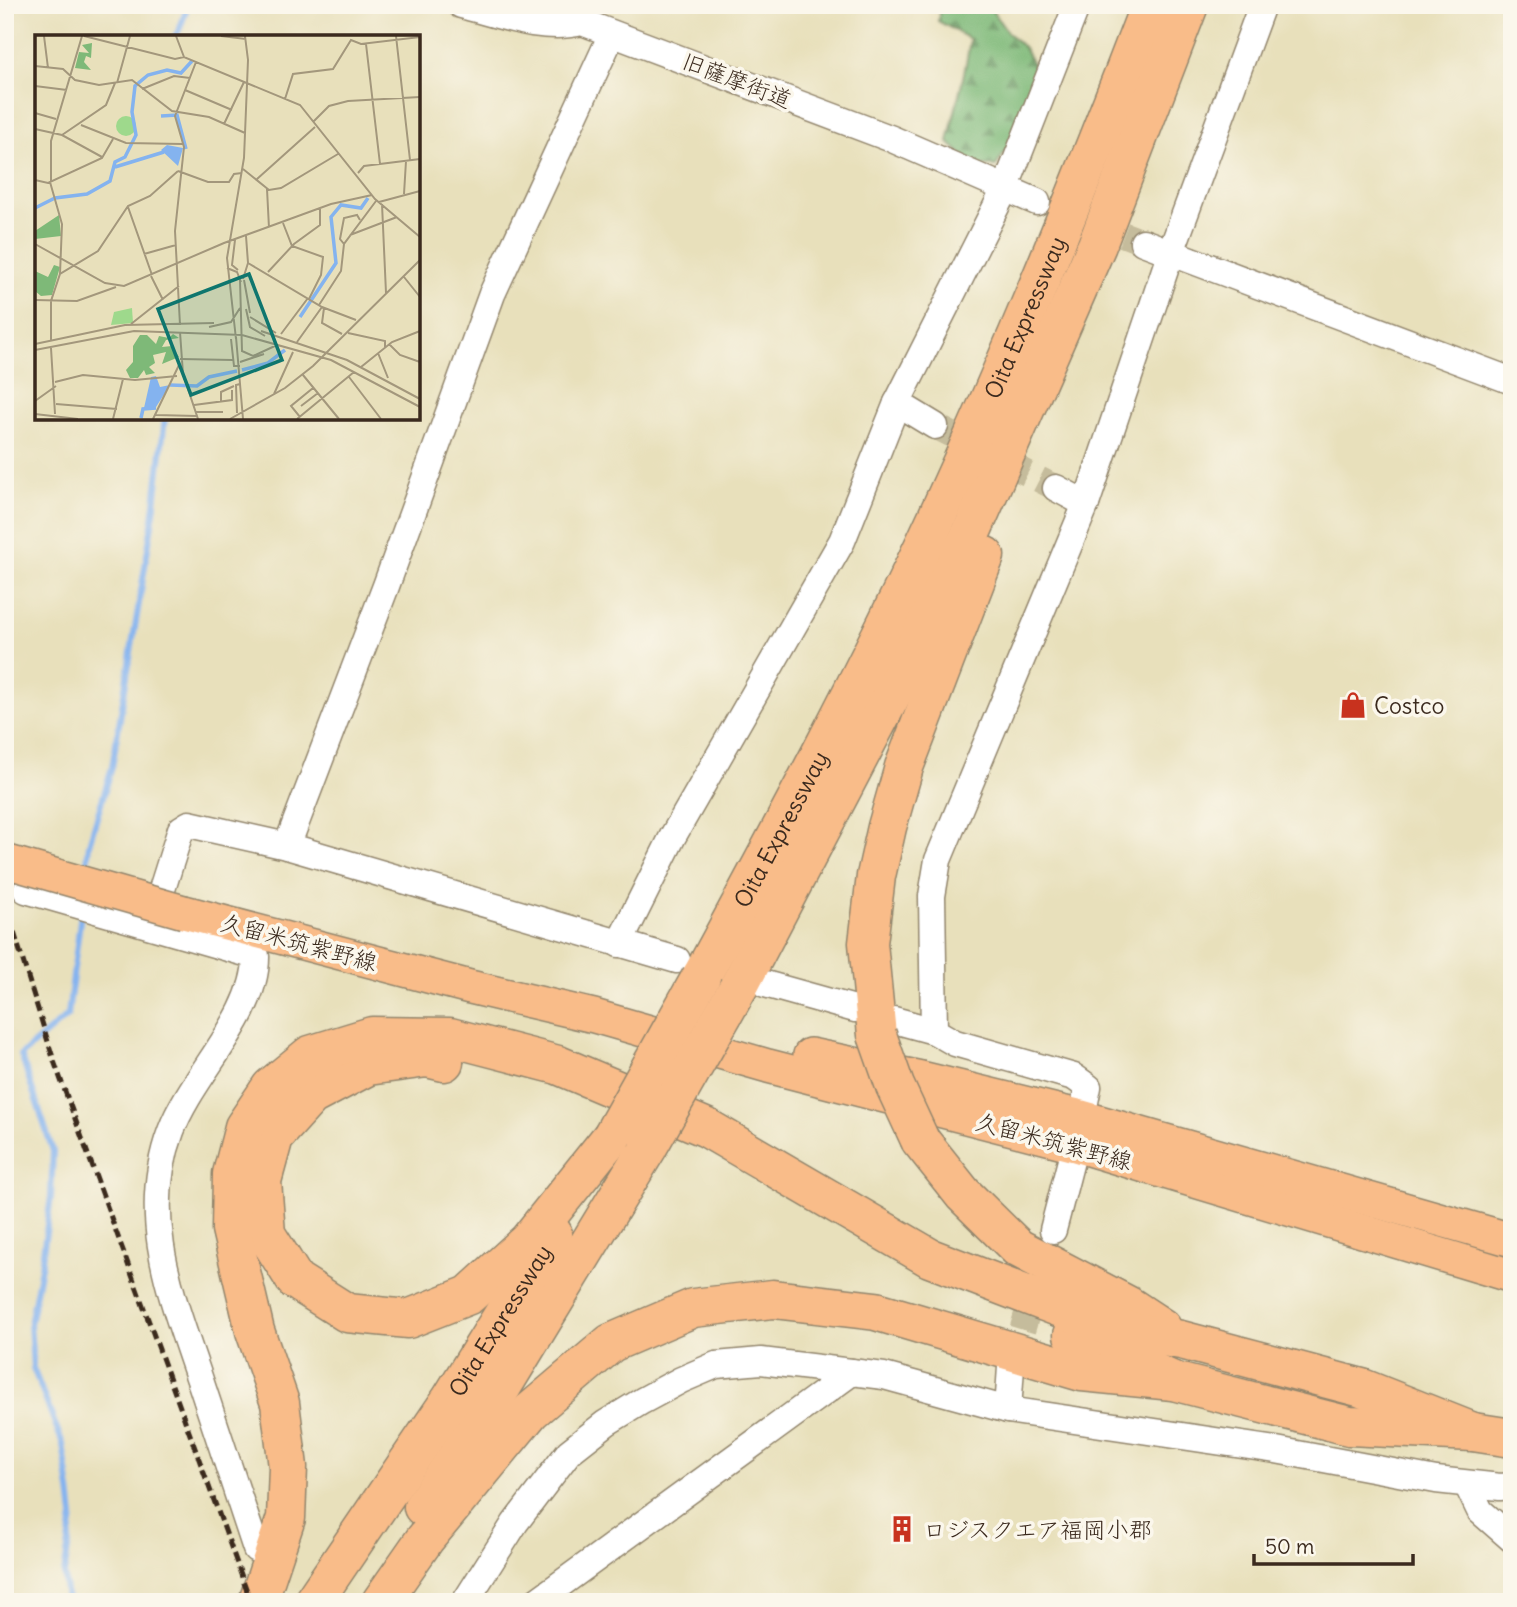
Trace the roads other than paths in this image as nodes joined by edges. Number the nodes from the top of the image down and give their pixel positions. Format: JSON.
{"nodes":[{"id":1,"x":461,"y":5,"type":"edge"},
{"id":2,"x":551,"y":5,"type":"edge"},
{"id":3,"x":1077,"y":5,"type":"edge"},
{"id":4,"x":1150,"y":5,"type":"edge"},
{"id":5,"x":1189,"y":5,"type":"edge"},
{"id":6,"x":1262,"y":5,"type":"edge"},
{"id":7,"x":582,"y":22,"type":"junction"},
{"id":8,"x":612,"y":34,"type":"junction"},
{"id":9,"x":1005,"y":189,"type":"junction"},
{"id":10,"x":1037,"y":202,"type":"dead end"},
{"id":11,"x":1143,"y":242,"type":"tunnel mouth"},
{"id":12,"x":1097,"y":245,"type":"junction"},
{"id":13,"x":1171,"y":252,"type":"junction"},
{"id":14,"x":1512,"y":381,"type":"edge"},
{"id":15,"x":897,"y":403,"type":"junction"},
{"id":16,"x":935,"y":426,"type":"tunnel mouth"},
{"id":17,"x":1056,"y":488,"type":"tunnel mouth"},
{"id":18,"x":1086,"y":505,"type":"junction"},
{"id":19,"x":287,"y":846,"type":"junction"},
{"id":20,"x":5,"y":861,"type":"edge"},
{"id":21,"x":26,"y":890,"type":"dead end"},
{"id":22,"x":151,"y":926,"type":"junction"},
{"id":23,"x":619,"y":944,"type":"junction"},
{"id":24,"x":689,"y":969,"type":"junction"},
{"id":25,"x":751,"y":986,"type":"junction"},
{"id":26,"x":875,"y":1021,"type":"junction"},
{"id":27,"x":934,"y":1031,"type":"junction"},
{"id":28,"x":1079,"y":1131,"type":"junction"},
{"id":29,"x":612,"y":1136,"type":"junction"},
{"id":30,"x":1053,"y":1230,"type":"dead end"},
{"id":31,"x":1512,"y":1240,"type":"edge"},
{"id":32,"x":1512,"y":1276,"type":"edge"},
{"id":33,"x":1181,"y":1340,"type":"junction"},
{"id":34,"x":1011,"y":1367,"type":"tunnel mouth"},
{"id":35,"x":852,"y":1372,"type":"junction"},
{"id":36,"x":1173,"y":1381,"type":"junction"},
{"id":37,"x":1007,"y":1410,"type":"junction"},
{"id":38,"x":1473,"y":1432,"type":"junction"},
{"id":39,"x":1512,"y":1438,"type":"edge"},
{"id":40,"x":1467,"y":1484,"type":"junction"},
{"id":41,"x":1512,"y":1486,"type":"edge"},
{"id":42,"x":1512,"y":1539,"type":"edge"},
{"id":43,"x":256,"y":1549,"type":"dead end"},
{"id":44,"x":260,"y":1597,"type":"edge"},
{"id":45,"x":313,"y":1602,"type":"edge"},
{"id":46,"x":358,"y":1602,"type":"edge"},
{"id":47,"x":380,"y":1602,"type":"edge"},
{"id":48,"x":465,"y":1602,"type":"edge"},
{"id":49,"x":536,"y":1602,"type":"edge"}],
"edges":[{"from":1,"to":7,"type":"street","name":"旧薩摩街道"},
{"from":2,"to":7,"type":"street"},
{"from":3,"to":9,"type":"street"},
{"from":4,"to":24,"type":"highway","name":"Oita Expressway"},
{"from":5,"to":12,"type":"highway","name":"Oita Expressway"},
{"from":6,"to":13,"type":"street"},
{"from":7,"to":8,"type":"street","name":"旧薩摩街道"},
{"from":8,"to":9,"type":"street","name":"旧薩摩街道"},
{"from":8,"to":19,"type":"street"},
{"from":9,"to":10,"type":"street","name":"旧薩摩街道"},
{"from":9,"to":15,"type":"street"},
{"from":11,"to":13,"type":"street"},
{"from":12,"to":25,"type":"highway","name":"Oita Expressway"},
{"from":12,"to":26,"type":"highway"},
{"from":13,"to":14,"type":"street"},
{"from":13,"to":18,"type":"street"},
{"from":15,"to":16,"type":"street"},
{"from":15,"to":23,"type":"street"},
{"from":17,"to":18,"type":"street"},
{"from":18,"to":27,"type":"street"},
{"from":19,"to":22,"type":"street"},
{"from":19,"to":23,"type":"street"},
{"from":20,"to":28,"type":"main road","name":"久留米筑紫野線","bridge":true},
{"from":21,"to":22,"type":"street"},
{"from":22,"to":43,"type":"street"},
{"from":23,"to":24,"type":"street"},
{"from":24,"to":29,"type":"highway","name":"Oita Expressway","bridge":true},
{"from":25,"to":26,"type":"street"},
{"from":25,"to":46,"type":"highway","name":"Oita Expressway","bridge":true},
{"from":26,"to":27,"type":"street"},
{"from":26,"to":33,"type":"highway","bridge":true},
{"from":27,"to":28,"type":"street"},
{"from":28,"to":30,"type":"street"},
{"from":28,"to":31,"type":"main road","name":"久留米筑紫野線"},
{"from":28,"to":32,"type":"main road","name":"久留米筑紫野線"},
{"from":29,"to":36,"type":"highway"},
{"from":29,"to":45,"type":"highway","name":"Oita Expressway"},
{"from":33,"to":38,"type":"highway"},
{"from":33,"to":44,"type":"highway"},
{"from":34,"to":37,"type":"street"},
{"from":35,"to":37,"type":"street"},
{"from":35,"to":48,"type":"street"},
{"from":35,"to":49,"type":"street"},
{"from":36,"to":38,"type":"highway"},
{"from":36,"to":47,"type":"highway"},
{"from":37,"to":40,"type":"street"},
{"from":38,"to":39,"type":"highway"},
{"from":40,"to":41,"type":"street"},
{"from":40,"to":42,"type":"street"}]}
